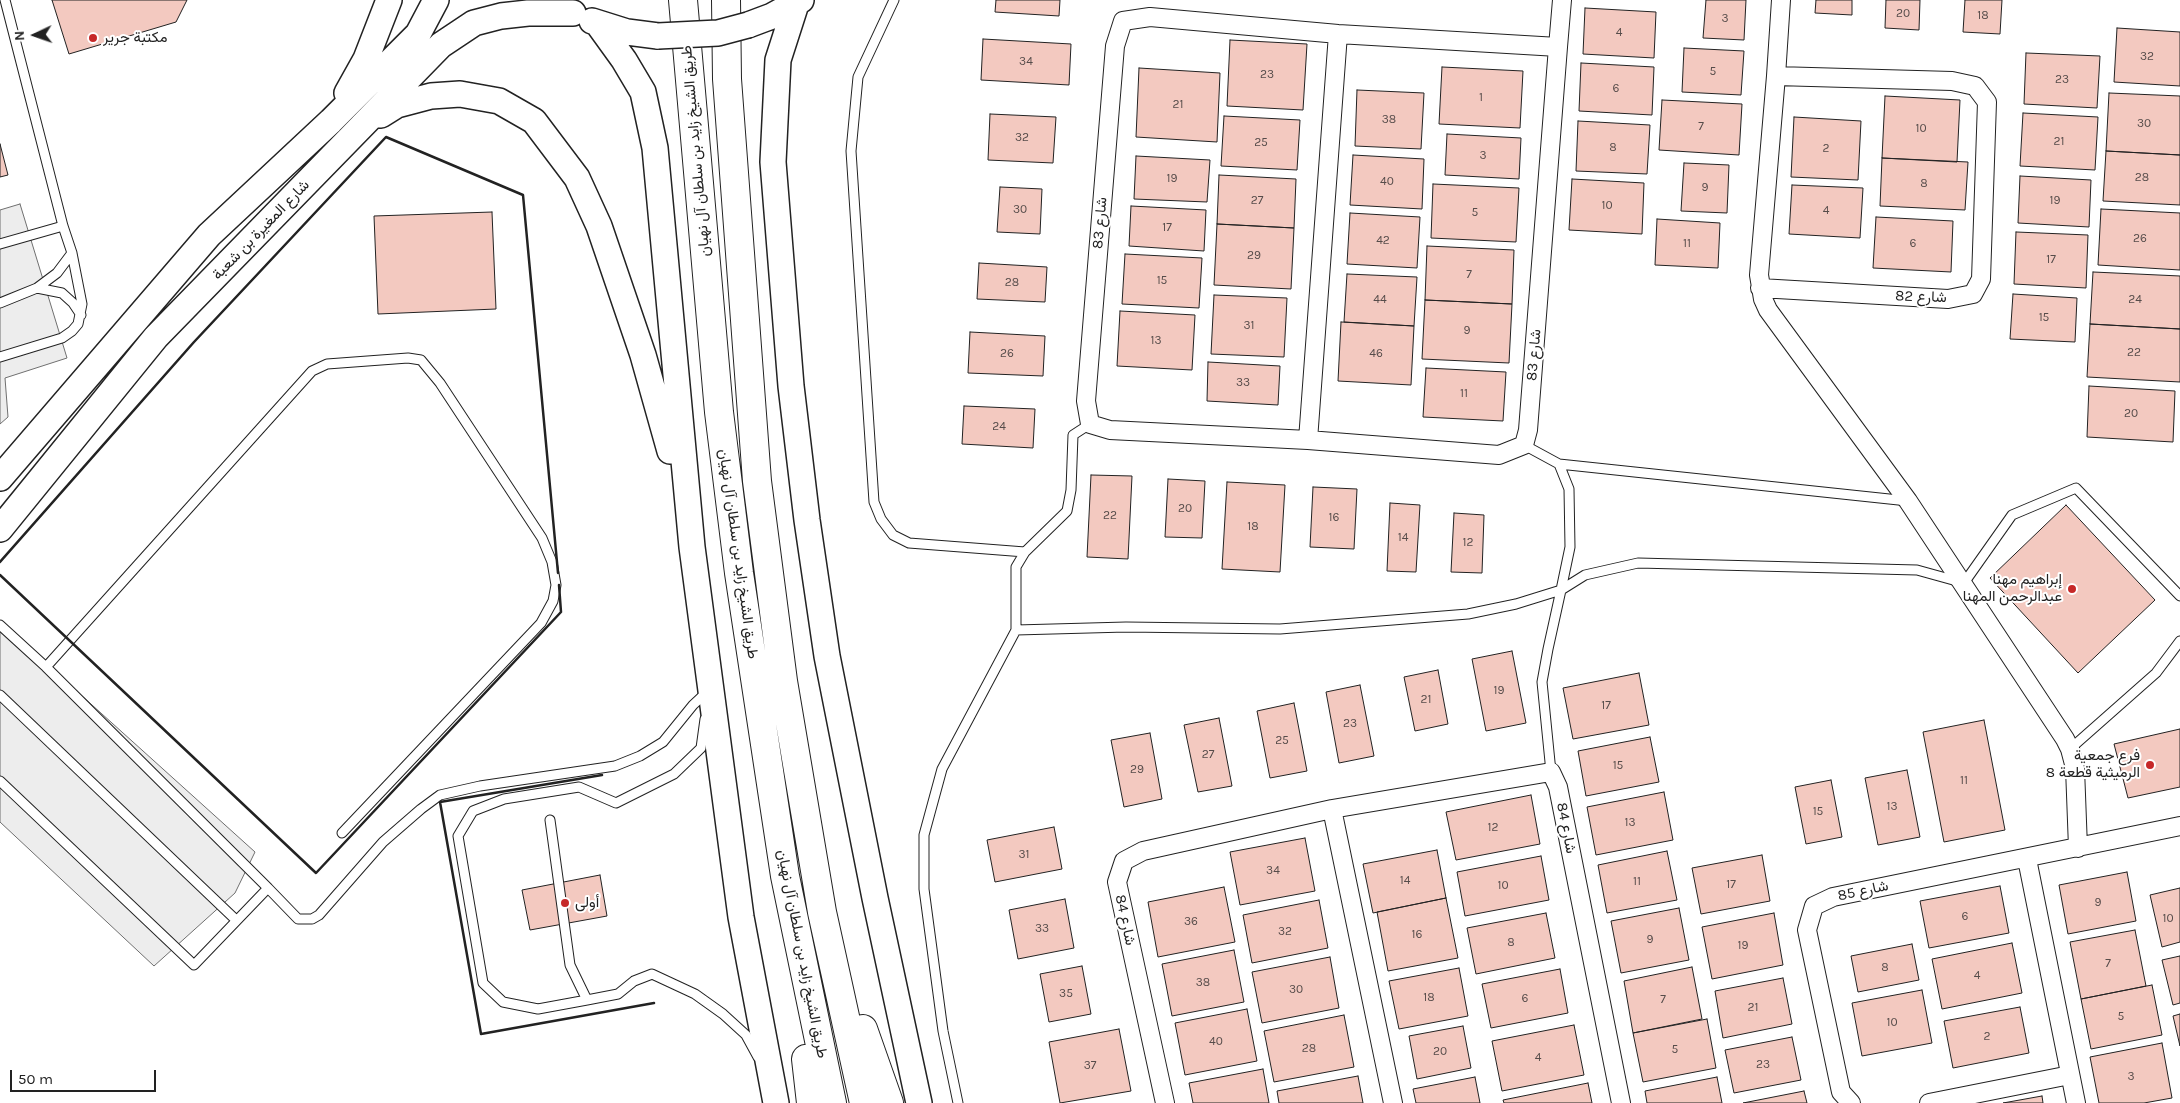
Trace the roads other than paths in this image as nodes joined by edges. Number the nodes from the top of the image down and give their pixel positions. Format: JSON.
{"nodes":[{"id":1,"x":5,"y":0,"type":"edge"},
{"id":2,"x":389,"y":0,"type":"edge"},
{"id":3,"x":436,"y":0,"type":"edge"},
{"id":4,"x":553,"y":0,"type":"edge"},
{"id":5,"x":683,"y":0,"type":"edge"},
{"id":6,"x":726,"y":0,"type":"edge"},
{"id":7,"x":894,"y":0,"type":"edge"},
{"id":8,"x":1562,"y":0,"type":"edge"},
{"id":9,"x":1780,"y":0,"type":"edge"},
{"id":10,"x":798,"y":2,"type":"edge"},
{"id":11,"x":573,"y":14,"type":"junction"},
{"id":12,"x":598,"y":24,"type":"junction"},
{"id":13,"x":1338,"y":34,"type":"junction"},
{"id":14,"x":1558,"y":47,"type":"junction"},
{"id":15,"x":1776,"y":76,"type":"junction"},
{"id":16,"x":331,"y":121,"type":"junction"},
{"id":17,"x":360,"y":128,"type":"junction"},
{"id":18,"x":63,"y":226,"type":"junction"},
{"id":19,"x":0,"y":244,"type":"edge"},
{"id":20,"x":72,"y":253,"type":"junction"},
{"id":21,"x":37,"y":288,"type":"junction"},
{"id":22,"x":1760,"y":288,"type":"junction"},
{"id":23,"x":0,"y":303,"type":"edge"},
{"id":24,"x":81,"y":315,"type":"junction"},
{"id":25,"x":0,"y":358,"type":"edge"},
{"id":26,"x":1090,"y":424,"type":"junction"},
{"id":27,"x":1308,"y":440,"type":"junction"},
{"id":28,"x":1524,"y":445,"type":"junction"},
{"id":29,"x":1559,"y":464,"type":"junction"},
{"id":30,"x":0,"y":478,"type":"edge"},
{"id":31,"x":1908,"y":501,"type":"junction"},
{"id":32,"x":0,"y":529,"type":"edge"},
{"id":33,"x":692,"y":548,"type":"junction"},
{"id":34,"x":1025,"y":552,"type":"junction"},
{"id":35,"x":1964,"y":583,"type":"junction"},
{"id":36,"x":1561,"y":590,"type":"junction"},
{"id":37,"x":2180,"y":596,"type":"edge"},
{"id":38,"x":0,"y":625,"type":"edge"},
{"id":39,"x":1016,"y":630,"type":"junction"},
{"id":40,"x":2180,"y":641,"type":"edge"},
{"id":41,"x":46,"y":667,"type":"junction"},
{"id":42,"x":710,"y":689,"type":"junction"},
{"id":43,"x":0,"y":695,"type":"edge"},
{"id":44,"x":2070,"y":749,"type":"junction"},
{"id":45,"x":1551,"y":772,"type":"junction"},
{"id":46,"x":0,"y":782,"type":"edge"},
{"id":47,"x":1332,"y":809,"type":"junction"},
{"id":48,"x":550,"y":820,"type":"dead end"},
{"id":49,"x":2180,"y":826,"type":"edge"},
{"id":50,"x":342,"y":833,"type":"dead end"},
{"id":51,"x":2078,"y":848,"type":"junction"},
{"id":52,"x":2027,"y":859,"type":"junction"},
{"id":53,"x":785,"y":876,"type":"junction"},
{"id":54,"x":268,"y":888,"type":"junction"},
{"id":55,"x":822,"y":912,"type":"junction"},
{"id":56,"x":236,"y":920,"type":"junction"},
{"id":57,"x":588,"y":1000,"type":"junction"},
{"id":58,"x":2070,"y":1075,"type":"junction"},
{"id":59,"x":774,"y":1092,"type":"edge"},
{"id":60,"x":811,"y":1103,"type":"edge"},
{"id":61,"x":832,"y":1103,"type":"edge"},
{"id":62,"x":864,"y":1103,"type":"edge"},
{"id":63,"x":888,"y":1103,"type":"edge"},
{"id":64,"x":919,"y":1103,"type":"edge"},
{"id":65,"x":958,"y":1103,"type":"edge"},
{"id":66,"x":1165,"y":1103,"type":"edge"},
{"id":67,"x":1393,"y":1103,"type":"edge"},
{"id":68,"x":1621,"y":1103,"type":"edge"},
{"id":69,"x":1851,"y":1103,"type":"edge"},
{"id":70,"x":1929,"y":1103,"type":"edge"},
{"id":71,"x":2076,"y":1103,"type":"edge"}],
"edges":[{"from":1,"to":18,"type":"lane"},
{"from":2,"to":16,"type":"main road"},
{"from":3,"to":16,"type":"main road","name":"شارع المغيرة بن شعبة"},
{"from":4,"to":11,"type":"main road"},
{"from":5,"to":53,"type":"highway","name":"طريق الشيخ زايد بن سلطان آل نهيان"},
{"from":6,"to":55,"type":"highway","name":"طريق الشيخ زايد بن سلطان آل نهيان"},
{"from":7,"to":34,"type":"lane"},
{"from":8,"to":14,"type":"street","name":"شارع 83"},
{"from":9,"to":15,"type":"street"},
{"from":10,"to":12,"type":"main road","bridge":true},
{"from":10,"to":64,"type":"main road"},
{"from":11,"to":12,"type":"main road"},
{"from":11,"to":17,"type":"main road","name":"شارع المغيرة بن شعبة"},
{"from":12,"to":33,"type":"main road"},
{"from":13,"to":14,"type":"street","name":"شارع 83"},
{"from":13,"to":26,"type":"street","name":"شارع 83"},
{"from":13,"to":27,"type":"street"},
{"from":14,"to":28,"type":"street","name":"شارع 83"},
{"from":15,"to":22,"type":"street"},
{"from":15,"to":22,"type":"street","name":"شارع 82"},
{"from":16,"to":30,"type":"main road","name":"شارع المغيرة بن شعبة"},
{"from":17,"to":32,"type":"main road","name":"شارع المغيرة بن شعبة"},
{"from":17,"to":33,"type":"main road"},
{"from":18,"to":19,"type":"lane"},
{"from":18,"to":20,"type":"lane"},
{"from":20,"to":21,"type":"lane"},
{"from":20,"to":24,"type":"lane"},
{"from":21,"to":23,"type":"lane"},
{"from":21,"to":24,"type":"lane"},
{"from":22,"to":31,"type":"street"},
{"from":24,"to":25,"type":"lane"},
{"from":26,"to":27,"type":"street"},
{"from":26,"to":34,"type":"lane"},
{"from":27,"to":28,"type":"street"},
{"from":28,"to":29,"type":"lane"},
{"from":29,"to":31,"type":"lane"},
{"from":29,"to":36,"type":"lane"},
{"from":31,"to":35,"type":"street"},
{"from":33,"to":42,"type":"main road"},
{"from":34,"to":39,"type":"lane"},
{"from":35,"to":36,"type":"lane"},
{"from":35,"to":37,"type":"lane"},
{"from":35,"to":44,"type":"street"},
{"from":36,"to":39,"type":"lane"},
{"from":36,"to":45,"type":"lane"},
{"from":38,"to":41,"type":"lane"},
{"from":39,"to":65,"type":"lane"},
{"from":40,"to":44,"type":"lane"},
{"from":41,"to":50,"type":"lane"},
{"from":41,"to":54,"type":"lane"},
{"from":42,"to":54,"type":"lane"},
{"from":42,"to":57,"type":"lane"},
{"from":42,"to":59,"type":"main road"},
{"from":43,"to":56,"type":"lane"},
{"from":44,"to":51,"type":"street"},
{"from":45,"to":47,"type":"street","name":"شارع 84"},
{"from":45,"to":68,"type":"street","name":"شارع 84"},
{"from":46,"to":56,"type":"lane"},
{"from":47,"to":66,"type":"street","name":"شارع 84"},
{"from":47,"to":67,"type":"street"},
{"from":48,"to":57,"type":"lane"},
{"from":49,"to":51,"type":"street","name":"شارع 85"},
{"from":51,"to":52,"type":"street","name":"شارع 85"},
{"from":52,"to":58,"type":"street"},
{"from":52,"to":69,"type":"street","name":"شارع 85"},
{"from":53,"to":60,"type":"highway"},
{"from":53,"to":61,"type":"highway","name":"طريق الشيخ زايد بن سلطان آل نهيان"},
{"from":54,"to":56,"type":"lane"},
{"from":55,"to":62,"type":"highway","name":"طريق الشيخ زايد بن سلطان آل نهيان"},
{"from":55,"to":63,"type":"highway"},
{"from":57,"to":59,"type":"lane"},
{"from":58,"to":70,"type":"street"},
{"from":58,"to":71,"type":"street"}]}
